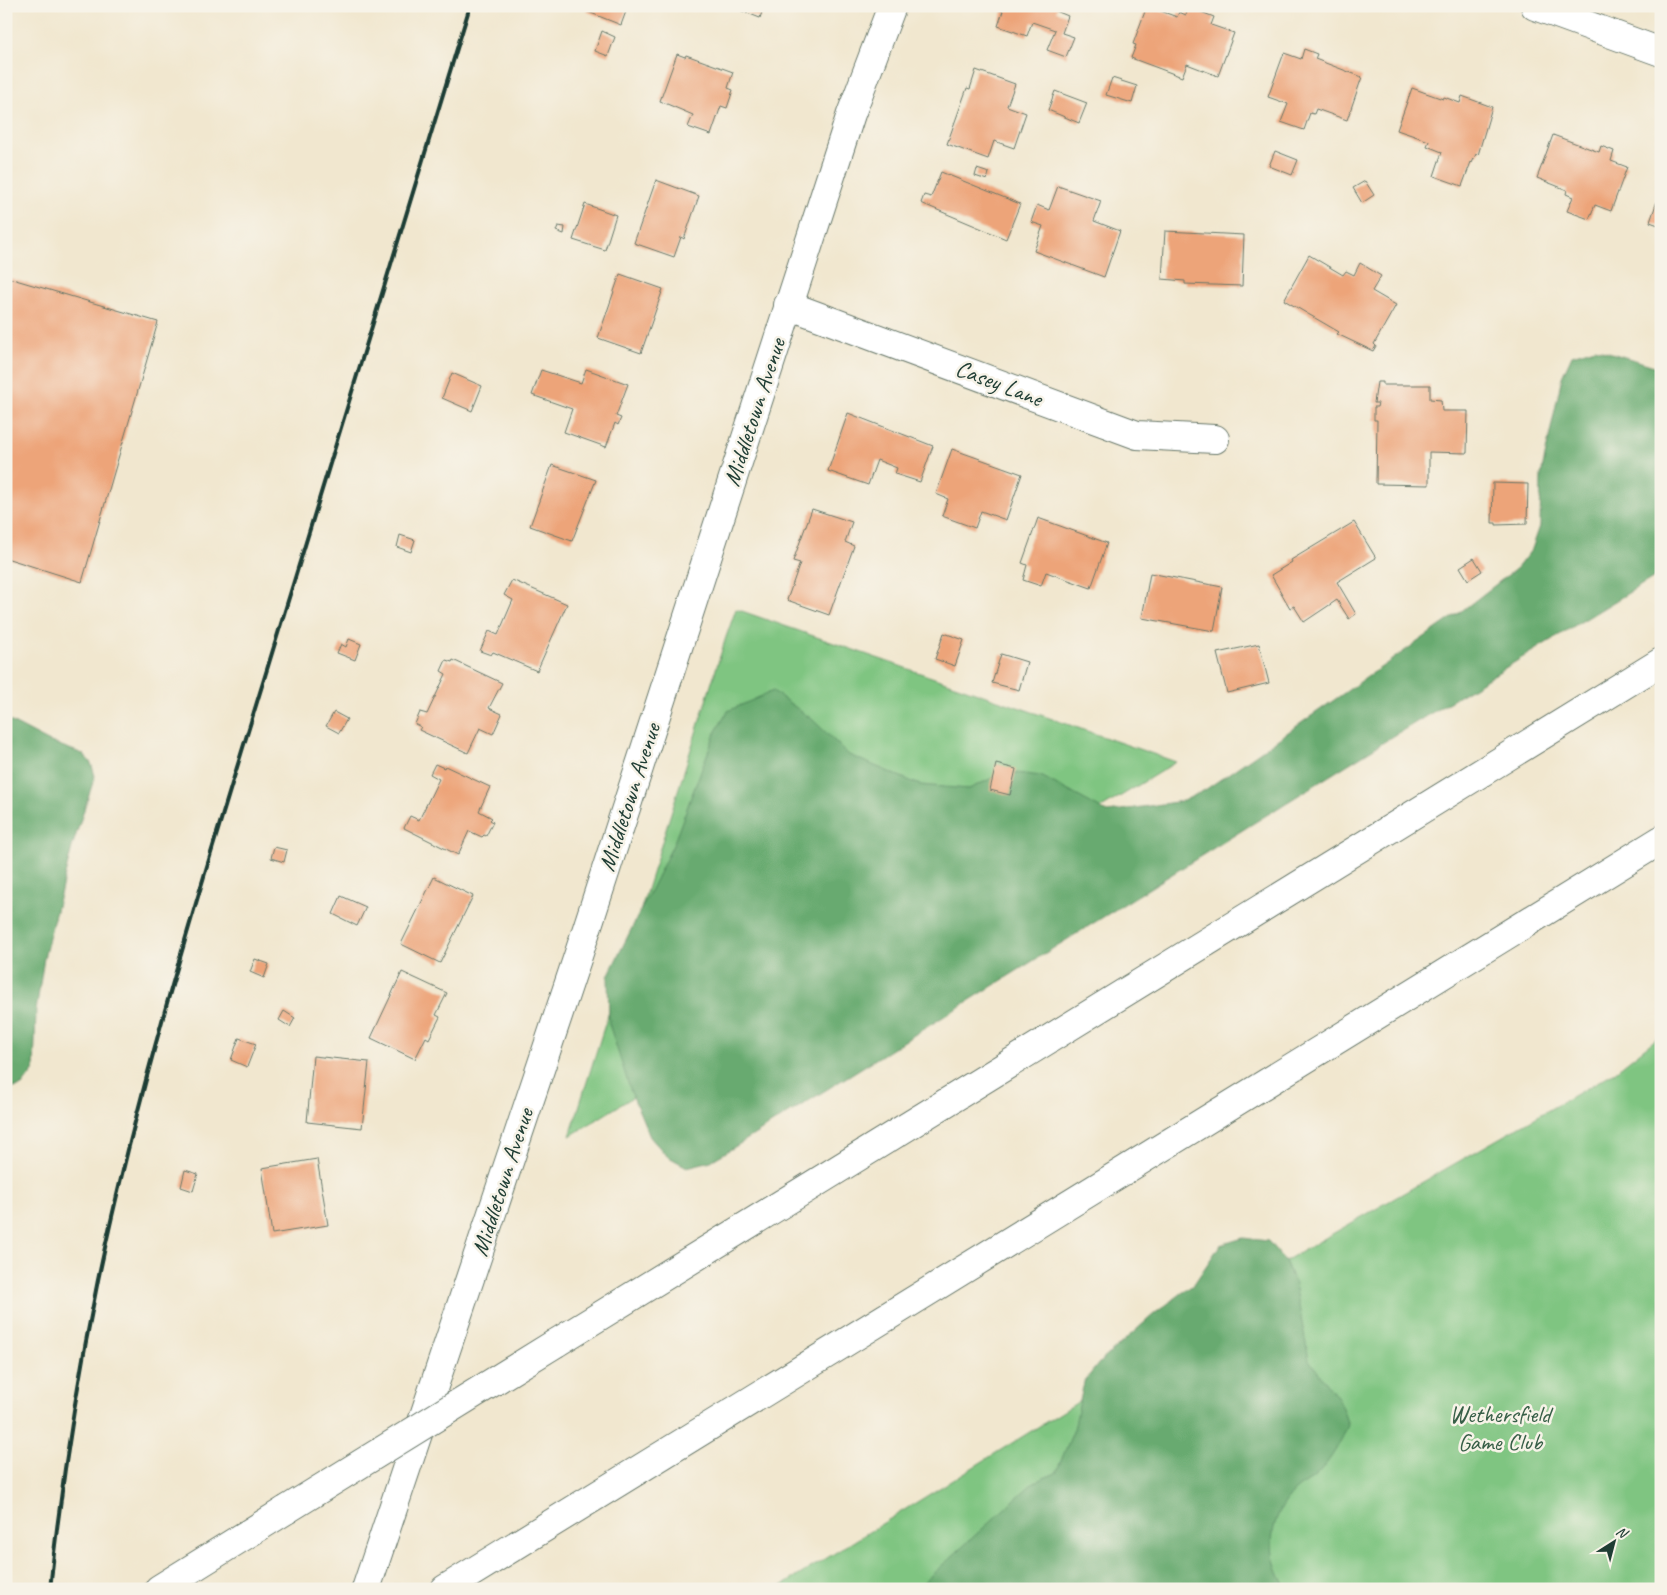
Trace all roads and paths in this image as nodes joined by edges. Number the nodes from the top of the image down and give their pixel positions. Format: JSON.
{"nodes":[{"id":1,"x":892,"y":6,"type":"edge"},
{"id":2,"x":1535,"y":6,"type":"edge"},
{"id":3,"x":1661,"y":52,"type":"edge"},
{"id":4,"x":788,"y":305,"type":"junction"},
{"id":5,"x":1215,"y":439,"type":"dead end"},
{"id":6,"x":1661,"y":662,"type":"edge"},
{"id":7,"x":1661,"y":840,"type":"edge"},
{"id":8,"x":159,"y":1589,"type":"edge"},
{"id":9,"x":366,"y":1589,"type":"edge"},
{"id":10,"x":445,"y":1589,"type":"edge"}],
"edges":[{"from":1,"to":4,"type":"main road","name":"Middletown Avenue"},
{"from":2,"to":3,"type":"main road"},
{"from":4,"to":5,"type":"main road","name":"Casey Lane"},
{"from":4,"to":9,"type":"main road","name":"Middletown Avenue"},
{"from":6,"to":8,"type":"main road","bridge":true},
{"from":7,"to":10,"type":"main road"}]}
